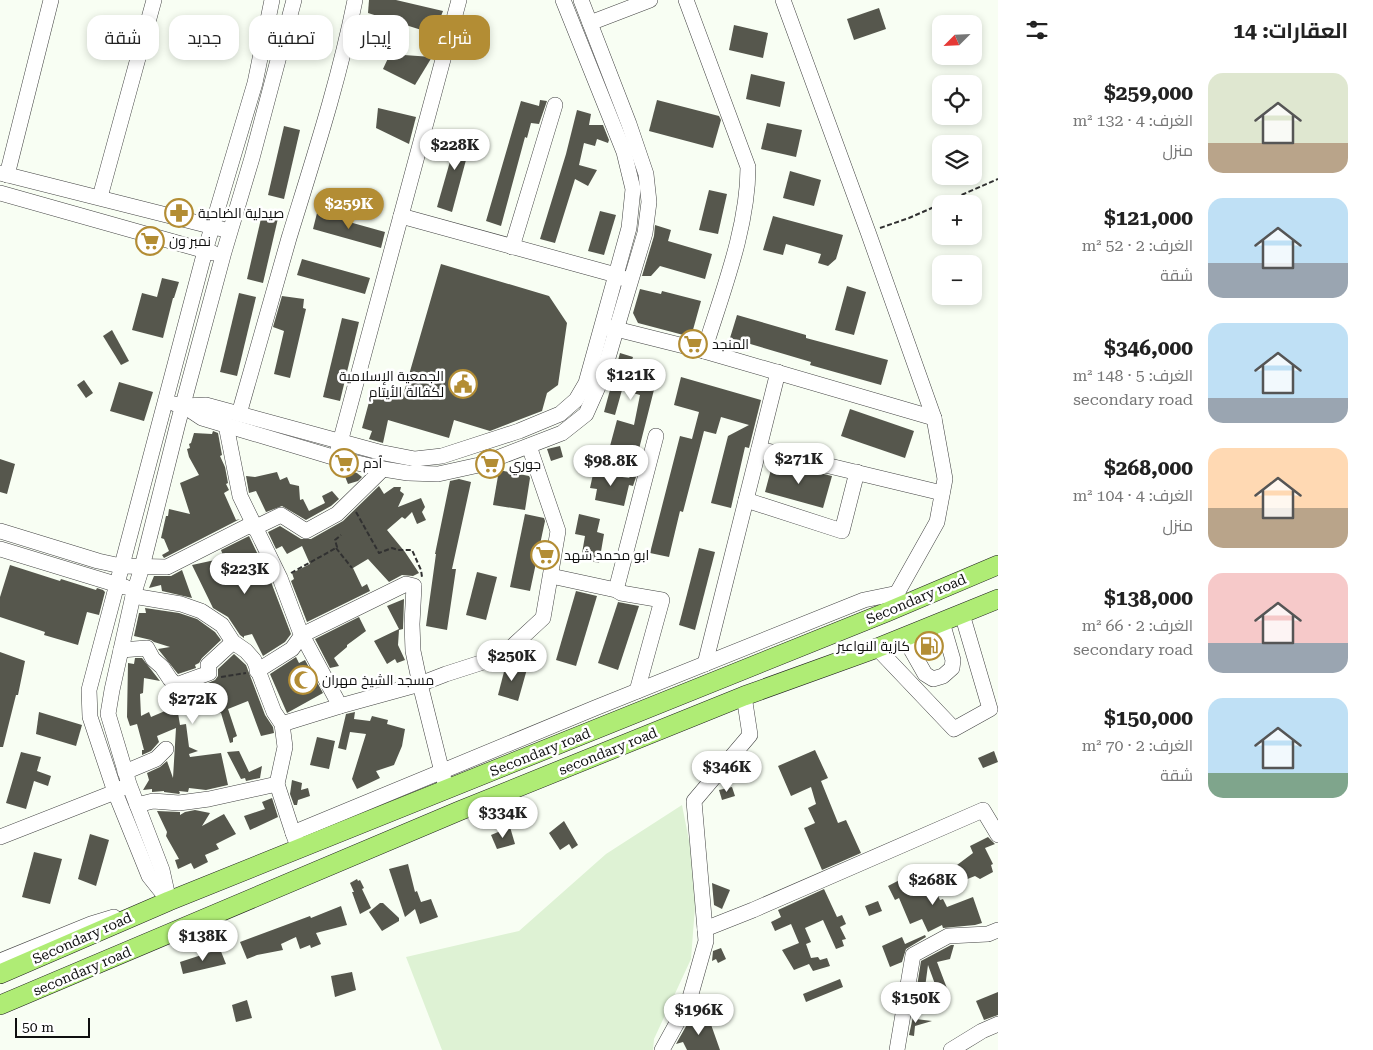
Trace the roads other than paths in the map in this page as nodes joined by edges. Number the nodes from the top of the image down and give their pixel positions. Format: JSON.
{"nodes":[{"id":1,"x":51,"y":0,"type":"edge"},
{"id":2,"x":154,"y":0,"type":"edge"},
{"id":3,"x":272,"y":0,"type":"edge"},
{"id":4,"x":294,"y":0,"type":"edge"},
{"id":5,"x":355,"y":0,"type":"edge"},
{"id":6,"x":459,"y":0,"type":"edge"},
{"id":7,"x":563,"y":0,"type":"edge"},
{"id":8,"x":580,"y":0,"type":"edge"},
{"id":9,"x":650,"y":0,"type":"edge"},
{"id":10,"x":686,"y":0,"type":"edge"},
{"id":11,"x":784,"y":0,"type":"edge"},
{"id":12,"x":590,"y":23,"type":"junction"},
{"id":13,"x":555,"y":105,"type":"dead end"},
{"id":14,"x":4,"y":174,"type":"edge"},
{"id":15,"x":0,"y":193,"type":"edge"},
{"id":16,"x":100,"y":197,"type":"junction"},
{"id":17,"x":400,"y":216,"type":"junction"},
{"id":18,"x":213,"y":226,"type":"junction"},
{"id":19,"x":230,"y":231,"type":"junction"},
{"id":20,"x":512,"y":247,"type":"junction"},
{"id":21,"x":205,"y":251,"type":"junction"},
{"id":22,"x":223,"y":256,"type":"junction"},
{"id":23,"x":616,"y":275,"type":"junction"},
{"id":24,"x":631,"y":281,"type":"junction"},
{"id":25,"x":609,"y":327,"type":"junction"},
{"id":26,"x":704,"y":351,"type":"junction"},
{"id":27,"x":778,"y":372,"type":"junction"},
{"id":28,"x":164,"y":401,"type":"junction"},
{"id":29,"x":184,"y":406,"type":"junction"},
{"id":30,"x":239,"y":414,"type":"junction"},
{"id":31,"x":934,"y":418,"type":"junction"},
{"id":32,"x":226,"y":425,"type":"junction"},
{"id":33,"x":656,"y":436,"type":"dead end"},
{"id":34,"x":339,"y":441,"type":"junction"},
{"id":35,"x":530,"y":446,"type":"junction"},
{"id":36,"x":759,"y":449,"type":"junction"},
{"id":37,"x":336,"y":458,"type":"junction"},
{"id":38,"x":383,"y":469,"type":"junction"},
{"id":39,"x":858,"y":472,"type":"junction"},
{"id":40,"x":942,"y":493,"type":"junction"},
{"id":41,"x":746,"y":500,"type":"junction"},
{"id":42,"x":254,"y":528,"type":"junction"},
{"id":43,"x":0,"y":531,"type":"edge"},
{"id":44,"x":0,"y":549,"type":"edge"},
{"id":45,"x":998,"y":565,"type":"edge"},
{"id":46,"x":121,"y":566,"type":"junction"},
{"id":47,"x":142,"y":567,"type":"junction"},
{"id":48,"x":551,"y":576,"type":"junction"},
{"id":49,"x":116,"y":585,"type":"junction"},
{"id":50,"x":616,"y":590,"type":"junction"},
{"id":51,"x":134,"y":593,"type":"junction"},
{"id":52,"x":898,"y":593,"type":"junction"},
{"id":53,"x":998,"y":599,"type":"edge"},
{"id":54,"x":887,"y":612,"type":"junction"},
{"id":55,"x":962,"y":614,"type":"junction"},
{"id":56,"x":942,"y":622,"type":"junction"},
{"id":57,"x":302,"y":636,"type":"junction"},
{"id":58,"x":904,"y":637,"type":"junction"},
{"id":59,"x":233,"y":642,"type":"junction"},
{"id":60,"x":877,"y":648,"type":"junction"},
{"id":61,"x":120,"y":650,"type":"junction"},
{"id":62,"x":705,"y":664,"type":"junction"},
{"id":63,"x":257,"y":671,"type":"junction"},
{"id":64,"x":420,"y":684,"type":"junction"},
{"id":65,"x":637,"y":691,"type":"junction"},
{"id":66,"x":744,"y":696,"type":"junction"},
{"id":67,"x":340,"y":706,"type":"junction"},
{"id":68,"x":282,"y":724,"type":"junction"},
{"id":69,"x":166,"y":749,"type":"dead end"},
{"id":70,"x":127,"y":778,"type":"junction"},
{"id":71,"x":445,"y":781,"type":"junction"},
{"id":72,"x":277,"y":784,"type":"junction"},
{"id":73,"x":115,"y":792,"type":"junction"},
{"id":74,"x":137,"y":805,"type":"junction"},
{"id":75,"x":998,"y":835,"type":"edge"},
{"id":76,"x":0,"y":837,"type":"edge"},
{"id":77,"x":296,"y":841,"type":"junction"},
{"id":78,"x":169,"y":901,"type":"junction"},
{"id":79,"x":705,"y":928,"type":"junction"},
{"id":80,"x":998,"y":930,"type":"edge"},
{"id":81,"x":0,"y":962,"type":"edge"},
{"id":82,"x":0,"y":974,"type":"edge"},
{"id":83,"x":0,"y":1005,"type":"edge"},
{"id":84,"x":998,"y":1024,"type":"edge"},
{"id":85,"x":662,"y":1050,"type":"edge"},
{"id":86,"x":898,"y":1050,"type":"edge"},
{"id":87,"x":951,"y":1050,"type":"edge"}],
"edges":[{"from":1,"to":14,"type":"street"},
{"from":2,"to":16,"type":"street"},
{"from":3,"to":18,"type":"street"},
{"from":4,"to":19,"type":"street"},
{"from":5,"to":30,"type":"street"},
{"from":6,"to":17,"type":"street"},
{"from":7,"to":23,"type":"street"},
{"from":8,"to":12,"type":"street"},
{"from":9,"to":12,"type":"street"},
{"from":10,"to":26,"type":"street"},
{"from":11,"to":31,"type":"street"},
{"from":12,"to":24,"type":"street"},
{"from":13,"to":20,"type":"street"},
{"from":14,"to":16,"type":"street"},
{"from":15,"to":21,"type":"street"},
{"from":16,"to":18,"type":"street"},
{"from":17,"to":20,"type":"street"},
{"from":17,"to":34,"type":"street"},
{"from":18,"to":19,"type":"street"},
{"from":18,"to":21,"type":"street"},
{"from":19,"to":22,"type":"street"},
{"from":20,"to":23,"type":"street"},
{"from":21,"to":22,"type":"street"},
{"from":21,"to":28,"type":"street"},
{"from":22,"to":29,"type":"street"},
{"from":23,"to":24,"type":"street"},
{"from":23,"to":25,"type":"street"},
{"from":24,"to":25,"type":"street"},
{"from":25,"to":26,"type":"street"},
{"from":25,"to":34,"type":"street"},
{"from":25,"to":35,"type":"street"},
{"from":26,"to":27,"type":"street"},
{"from":27,"to":31,"type":"street"},
{"from":27,"to":36,"type":"street"},
{"from":28,"to":29,"type":"street"},
{"from":28,"to":46,"type":"street"},
{"from":29,"to":30,"type":"street"},
{"from":29,"to":32,"type":"street"},
{"from":29,"to":47,"type":"street"},
{"from":30,"to":34,"type":"street"},
{"from":31,"to":40,"type":"street"},
{"from":32,"to":37,"type":"street"},
{"from":32,"to":42,"type":"street"},
{"from":33,"to":50,"type":"street"},
{"from":34,"to":37,"type":"street"},
{"from":35,"to":38,"type":"street"},
{"from":35,"to":48,"type":"street"},
{"from":36,"to":39,"type":"street"},
{"from":36,"to":41,"type":"street"},
{"from":37,"to":38,"type":"street"},
{"from":38,"to":42,"type":"street"},
{"from":39,"to":40,"type":"street"},
{"from":39,"to":41,"type":"street"},
{"from":40,"to":52,"type":"street"},
{"from":41,"to":62,"type":"street"},
{"from":42,"to":47,"type":"street"},
{"from":42,"to":57,"type":"street"},
{"from":43,"to":46,"type":"street"},
{"from":44,"to":49,"type":"street"},
{"from":45,"to":54,"type":"main road","name":"Secondary road"},
{"from":46,"to":47,"type":"street"},
{"from":46,"to":49,"type":"street"},
{"from":47,"to":51,"type":"street"},
{"from":48,"to":50,"type":"street"},
{"from":48,"to":64,"type":"street"},
{"from":49,"to":51,"type":"street"},
{"from":49,"to":73,"type":"street"},
{"from":50,"to":65,"type":"street"},
{"from":51,"to":59,"type":"street"},
{"from":51,"to":61,"type":"street"},
{"from":52,"to":54,"type":"street"},
{"from":52,"to":62,"type":"street"},
{"from":53,"to":55,"type":"main road","name":"secondary road"},
{"from":54,"to":71,"type":"main road","name":"Secondary road"},
{"from":55,"to":56,"type":"main road","name":"secondary road"},
{"from":55,"to":60,"type":"street"},
{"from":56,"to":58,"type":"main road","name":"secondary road"},
{"from":56,"to":58,"type":"street"},
{"from":57,"to":63,"type":"street"},
{"from":57,"to":64,"type":"street"},
{"from":57,"to":67,"type":"street"},
{"from":58,"to":60,"type":"main road","name":"secondary road"},
{"from":59,"to":61,"type":"street"},
{"from":59,"to":63,"type":"street"},
{"from":60,"to":66,"type":"main road","name":"secondary road"},
{"from":61,"to":70,"type":"street"},
{"from":62,"to":65,"type":"street"},
{"from":63,"to":68,"type":"street"},
{"from":64,"to":67,"type":"street"},
{"from":64,"to":71,"type":"street"},
{"from":65,"to":71,"type":"street"},
{"from":66,"to":79,"type":"street"},
{"from":66,"to":83,"type":"main road","name":"secondary road"},
{"from":67,"to":68,"type":"street"},
{"from":68,"to":72,"type":"street"},
{"from":69,"to":70,"type":"street"},
{"from":70,"to":73,"type":"street"},
{"from":70,"to":74,"type":"street"},
{"from":71,"to":77,"type":"main road","name":"Secondary road"},
{"from":72,"to":74,"type":"street"},
{"from":72,"to":77,"type":"street"},
{"from":73,"to":76,"type":"street"},
{"from":73,"to":78,"type":"street"},
{"from":74,"to":78,"type":"street"},
{"from":75,"to":79,"type":"street"},
{"from":77,"to":78,"type":"main road","name":"Secondary road"},
{"from":78,"to":81,"type":"street"},
{"from":78,"to":82,"type":"main road","name":"Secondary road"},
{"from":79,"to":85,"type":"street"},
{"from":80,"to":86,"type":"street"},
{"from":84,"to":87,"type":"street"}]}
